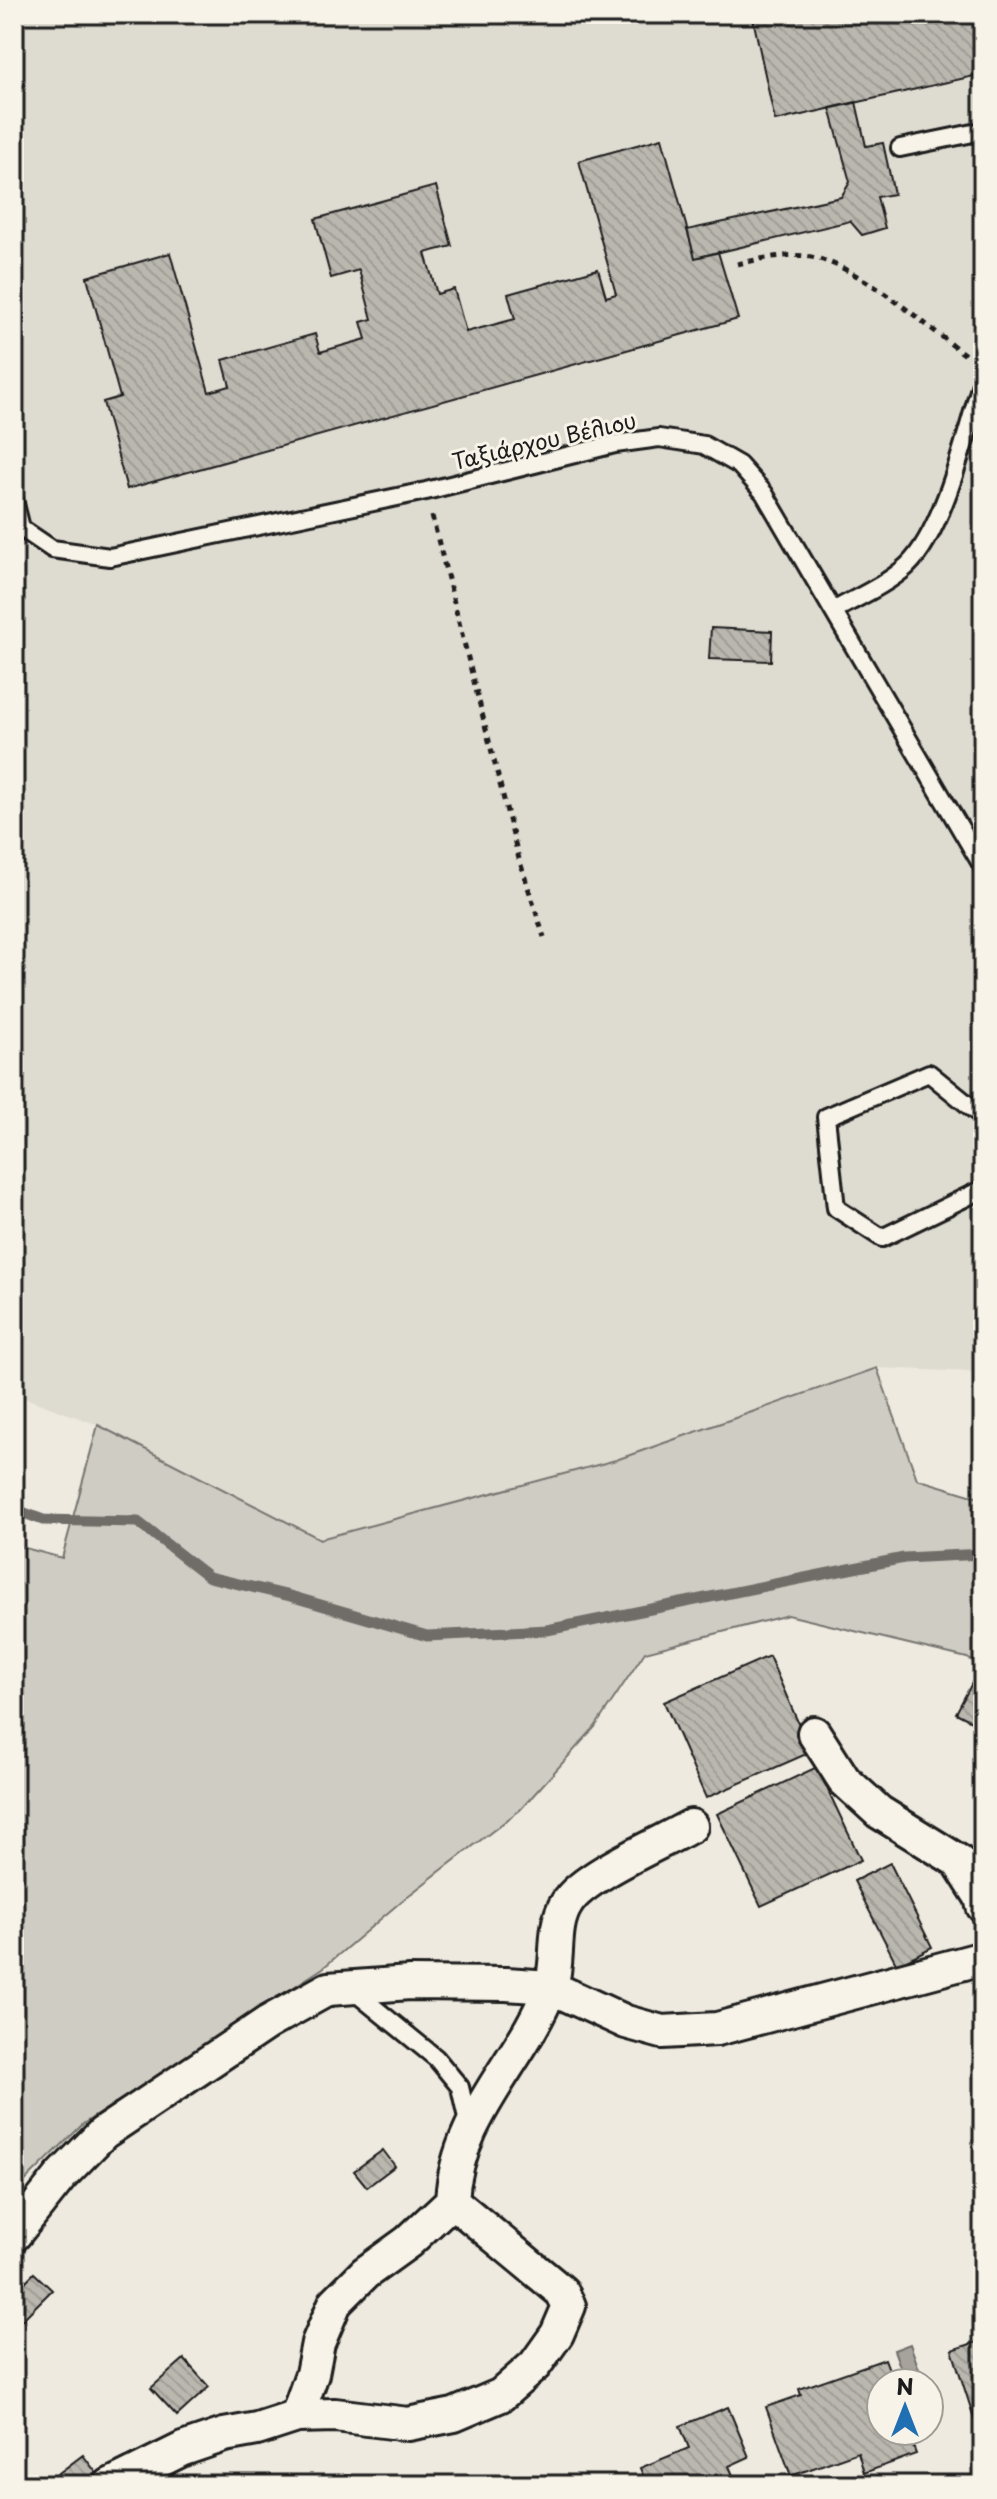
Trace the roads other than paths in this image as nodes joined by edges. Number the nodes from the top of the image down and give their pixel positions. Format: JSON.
{"nodes":[{"id":1,"x":983,"y":131,"type":"edge"},
{"id":2,"x":900,"y":148,"type":"dead end"},
{"id":3,"x":983,"y":377,"type":"edge"},
{"id":4,"x":14,"y":500,"type":"edge"},
{"id":5,"x":833,"y":611,"type":"junction"},
{"id":6,"x":983,"y":867,"type":"edge"},
{"id":7,"x":983,"y":1117,"type":"edge"},
{"id":8,"x":983,"y":1189,"type":"edge"},
{"id":9,"x":814,"y":1733,"type":"dead end"},
{"id":10,"x":691,"y":1826,"type":"dead end"},
{"id":11,"x":983,"y":1906,"type":"edge"},
{"id":12,"x":983,"y":1958,"type":"edge"},
{"id":13,"x":348,"y":1987,"type":"junction"},
{"id":14,"x":550,"y":1987,"type":"junction"},
{"id":15,"x":469,"y":2129,"type":"junction"},
{"id":16,"x":452,"y":2201,"type":"junction"},
{"id":17,"x":14,"y":2235,"type":"edge"},
{"id":18,"x":297,"y":2416,"type":"junction"},
{"id":19,"x":110,"y":2485,"type":"edge"}],
"edges":[{"from":1,"to":2,"type":"lane"},
{"from":3,"to":5,"type":"lane"},
{"from":4,"to":5,"type":"lane","name":"Ταξιάρχου Βέλιου"},
{"from":5,"to":6,"type":"lane","name":"Ταξιάρχου Βέλιου"},
{"from":7,"to":8,"type":"lane"},
{"from":9,"to":11,"type":"street"},
{"from":10,"to":14,"type":"street"},
{"from":12,"to":14,"type":"street"},
{"from":13,"to":14,"type":"street"},
{"from":13,"to":15,"type":"lane"},
{"from":13,"to":17,"type":"street"},
{"from":14,"to":15,"type":"street"},
{"from":15,"to":16,"type":"street"},
{"from":16,"to":18,"type":"street"},
{"from":16,"to":18,"type":"street"},
{"from":18,"to":19,"type":"street"}]}
